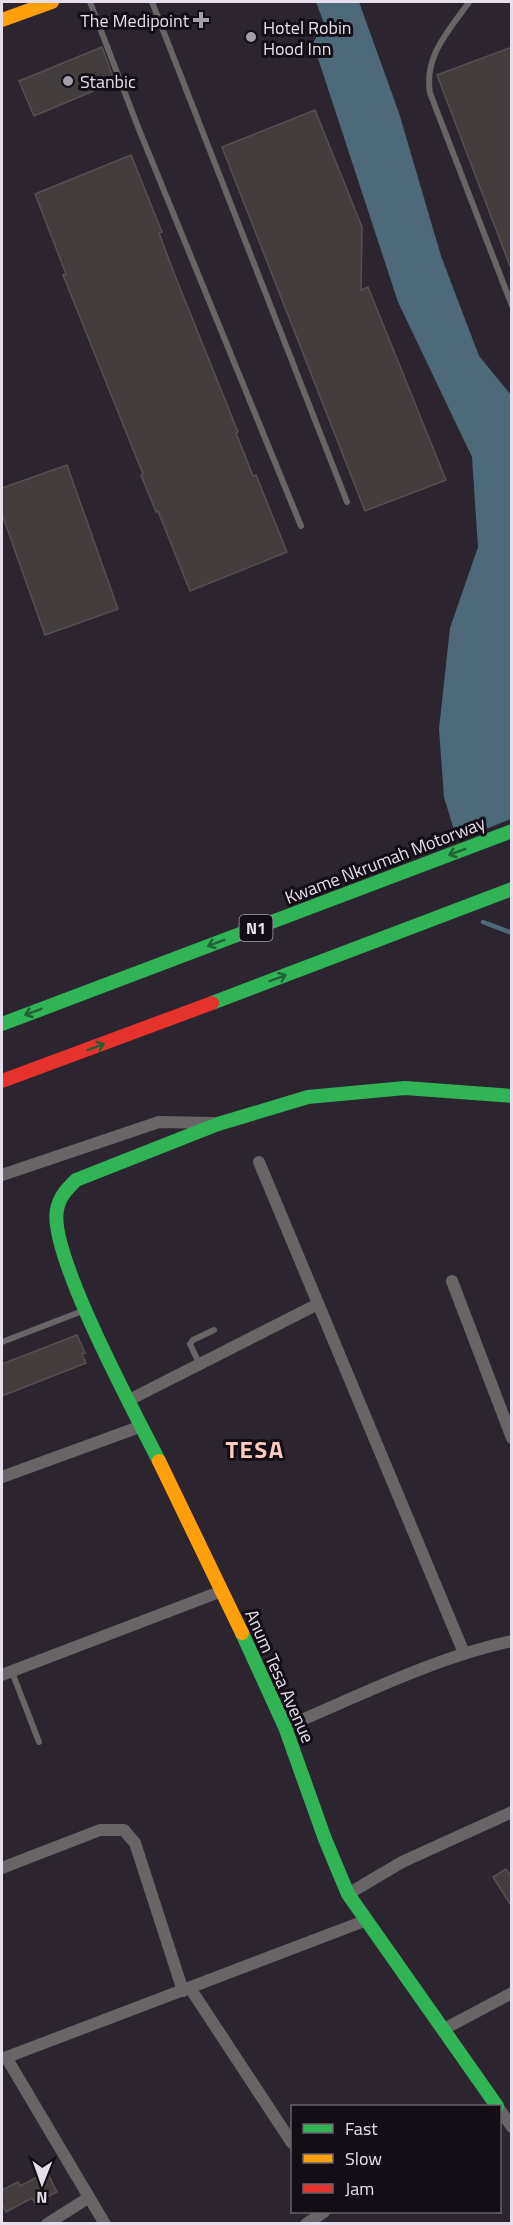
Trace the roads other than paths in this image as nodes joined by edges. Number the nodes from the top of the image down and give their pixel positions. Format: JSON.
{"nodes":[{"id":1,"x":52,"y":2,"type":"edge"},
{"id":2,"x":90,"y":2,"type":"edge"},
{"id":3,"x":154,"y":2,"type":"edge"},
{"id":4,"x":469,"y":2,"type":"edge"},
{"id":5,"x":2,"y":20,"type":"edge"},
{"id":6,"x":512,"y":306,"type":"edge"},
{"id":7,"x":347,"y":502,"type":"dead end"},
{"id":8,"x":301,"y":526,"type":"dead end"},
{"id":9,"x":512,"y":831,"type":"edge"},
{"id":10,"x":512,"y":889,"type":"edge"},
{"id":11,"x":2,"y":1024,"type":"edge"},
{"id":12,"x":2,"y":1081,"type":"edge"},
{"id":13,"x":512,"y":1096,"type":"edge"},
{"id":14,"x":218,"y":1124,"type":"junction"},
{"id":15,"x":259,"y":1162,"type":"dead end"},
{"id":16,"x":2,"y":1175,"type":"edge"},
{"id":17,"x":452,"y":1281,"type":"dead end"},
{"id":18,"x":318,"y":1304,"type":"junction"},
{"id":19,"x":85,"y":1310,"type":"junction"},
{"id":20,"x":214,"y":1330,"type":"dead end"},
{"id":21,"x":2,"y":1342,"type":"edge"},
{"id":22,"x":199,"y":1363,"type":"junction"},
{"id":23,"x":129,"y":1400,"type":"junction"},
{"id":24,"x":142,"y":1426,"type":"junction"},
{"id":25,"x":512,"y":1438,"type":"edge"},
{"id":26,"x":2,"y":1477,"type":"edge"},
{"id":27,"x":222,"y":1591,"type":"junction"},
{"id":28,"x":512,"y":1641,"type":"edge"},
{"id":29,"x":464,"y":1653,"type":"junction"},
{"id":30,"x":7,"y":1673,"type":"edge"},
{"id":31,"x":285,"y":1727,"type":"junction"},
{"id":32,"x":39,"y":1742,"type":"dead end"},
{"id":33,"x":512,"y":1812,"type":"edge"},
{"id":34,"x":2,"y":1868,"type":"edge"},
{"id":35,"x":348,"y":1894,"type":"junction"},
{"id":36,"x":367,"y":1920,"type":"junction"},
{"id":37,"x":186,"y":1990,"type":"junction"},
{"id":38,"x":512,"y":1993,"type":"edge"},
{"id":39,"x":444,"y":2029,"type":"junction"},
{"id":40,"x":4,"y":2058,"type":"edge"},
{"id":41,"x":494,"y":2105,"type":"edge"},
{"id":42,"x":501,"y":2113,"type":"edge"},
{"id":43,"x":512,"y":2127,"type":"edge"},
{"id":44,"x":291,"y":2142,"type":"edge"},
{"id":45,"x":88,"y":2198,"type":"junction"},
{"id":46,"x":321,"y":2213,"type":"edge"},
{"id":47,"x":47,"y":2223,"type":"edge"},
{"id":48,"x":105,"y":2223,"type":"edge"},
{"id":49,"x":306,"y":2223,"type":"edge"}],
"edges":[{"from":1,"to":5,"type":"main road"},
{"from":2,"to":8,"type":"lane"},
{"from":3,"to":7,"type":"lane"},
{"from":4,"to":6,"type":"lane"},
{"from":9,"to":11,"type":"main road","name":"Kwame Nkrumah Motorway","number":"N1","one_way":true},
{"from":12,"to":10,"type":"main road","one_way":true},
{"from":13,"to":14,"type":"main road","name":"Anum Tesa Avenue"},
{"from":14,"to":16,"type":"street"},
{"from":14,"to":19,"type":"main road","name":"Anum Tesa Avenue"},
{"from":15,"to":18,"type":"street"},
{"from":17,"to":25,"type":"street"},
{"from":18,"to":22,"type":"street"},
{"from":18,"to":29,"type":"street"},
{"from":19,"to":21,"type":"lane"},
{"from":19,"to":23,"type":"main road","name":"Anum Tesa Avenue"},
{"from":20,"to":22,"type":"lane"},
{"from":22,"to":23,"type":"street"},
{"from":23,"to":24,"type":"main road","name":"Anum Tesa Avenue"},
{"from":24,"to":26,"type":"street"},
{"from":24,"to":27,"type":"main road","name":"Anum Tesa Avenue"},
{"from":27,"to":30,"type":"street"},
{"from":27,"to":31,"type":"main road","name":"Anum Tesa Avenue"},
{"from":28,"to":29,"type":"street"},
{"from":29,"to":31,"type":"street"},
{"from":30,"to":32,"type":"lane"},
{"from":31,"to":35,"type":"main road","name":"Anum Tesa Avenue"},
{"from":33,"to":35,"type":"street"},
{"from":34,"to":37,"type":"street"},
{"from":35,"to":36,"type":"main road","name":"Anum Tesa Avenue"},
{"from":36,"to":37,"type":"street"},
{"from":36,"to":39,"type":"main road","name":"Anum Tesa Avenue"},
{"from":37,"to":40,"type":"street"},
{"from":37,"to":44,"type":"street"},
{"from":38,"to":39,"type":"street"},
{"from":39,"to":41,"type":"main road","name":"Anum Tesa Avenue"},
{"from":40,"to":45,"type":"street"},
{"from":42,"to":43,"type":"street","name":"Anum Tesa Avenue"},
{"from":45,"to":47,"type":"street"},
{"from":45,"to":48,"type":"street"},
{"from":46,"to":49,"type":"street"}]}
